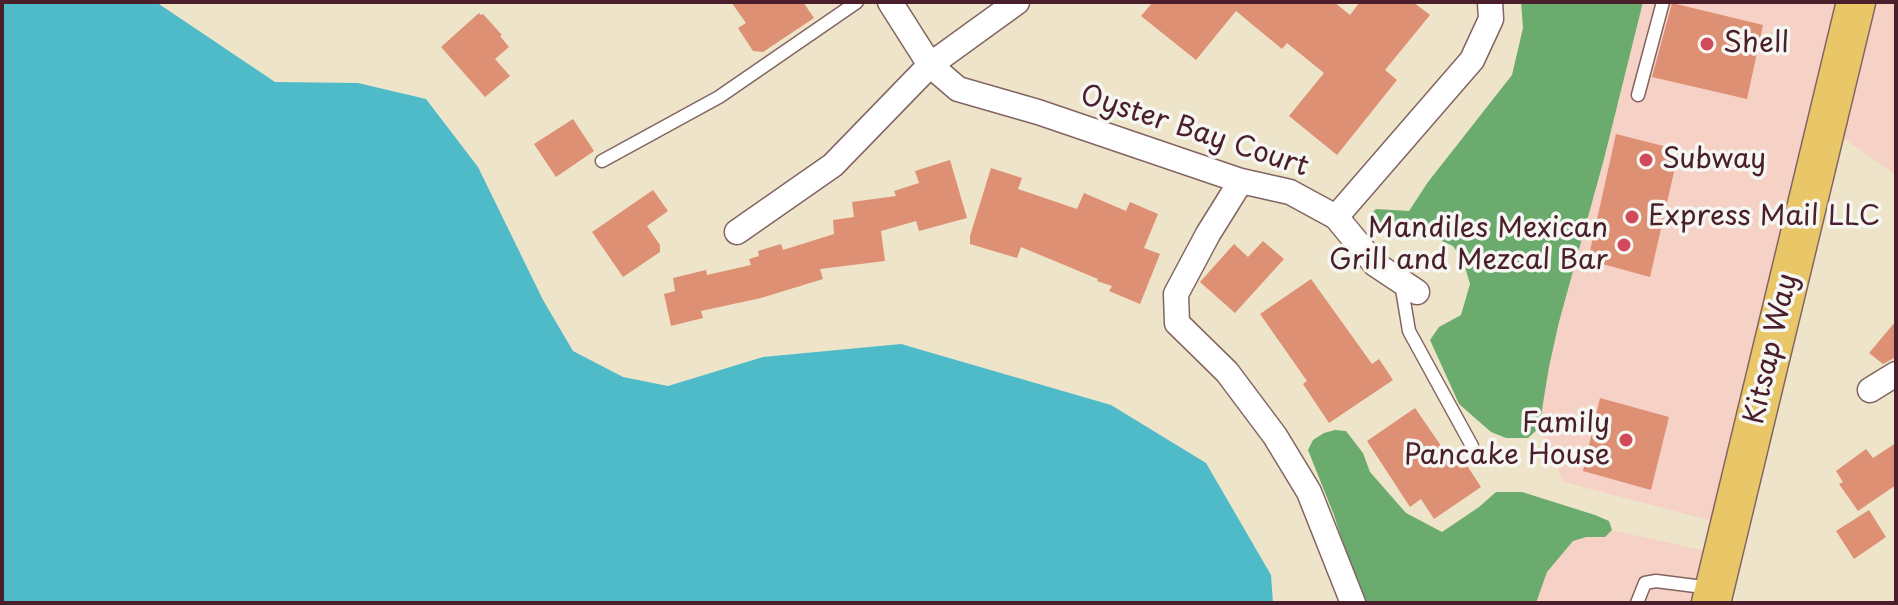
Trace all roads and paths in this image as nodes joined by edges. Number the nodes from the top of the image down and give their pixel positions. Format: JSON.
{"nodes":[{"id":1,"x":857,"y":2,"type":"edge"},
{"id":2,"x":890,"y":2,"type":"edge"},
{"id":3,"x":1017,"y":2,"type":"edge"},
{"id":4,"x":1490,"y":2,"type":"edge"},
{"id":5,"x":1663,"y":2,"type":"edge"},
{"id":6,"x":1856,"y":2,"type":"edge"},
{"id":7,"x":930,"y":65,"type":"junction"},
{"id":8,"x":1638,"y":95,"type":"dead end"},
{"id":9,"x":602,"y":161,"type":"dead end"},
{"id":10,"x":1241,"y":181,"type":"junction"},
{"id":11,"x":1336,"y":217,"type":"junction"},
{"id":12,"x":737,"y":232,"type":"dead end"},
{"id":13,"x":1409,"y":286,"type":"joint"},
{"id":14,"x":1896,"y":374,"type":"edge"},
{"id":15,"x":1870,"y":390,"type":"dead end"},
{"id":16,"x":1472,"y":446,"type":"dead end"},
{"id":17,"x":1713,"y":596,"type":"edge"},
{"id":18,"x":1353,"y":603,"type":"edge"},
{"id":19,"x":1637,"y":603,"type":"edge"}],
"edges":[{"from":1,"to":9,"type":"lane"},
{"from":2,"to":7,"type":"street","name":"Oyster Bay Court"},
{"from":3,"to":7,"type":"street"},
{"from":4,"to":11,"type":"street"},
{"from":5,"to":8,"type":"lane"},
{"from":6,"to":17,"type":"main road","name":"Kitsap Way"},
{"from":7,"to":10,"type":"street","name":"Oyster Bay Court"},
{"from":7,"to":12,"type":"street"},
{"from":10,"to":11,"type":"street","name":"Oyster Bay Court"},
{"from":10,"to":18,"type":"street"},
{"from":11,"to":13,"type":"street","name":"Oyster Bay Court"},
{"from":13,"to":16,"type":"lane"},
{"from":14,"to":15,"type":"street"},
{"from":17,"to":19,"type":"lane"}]}
